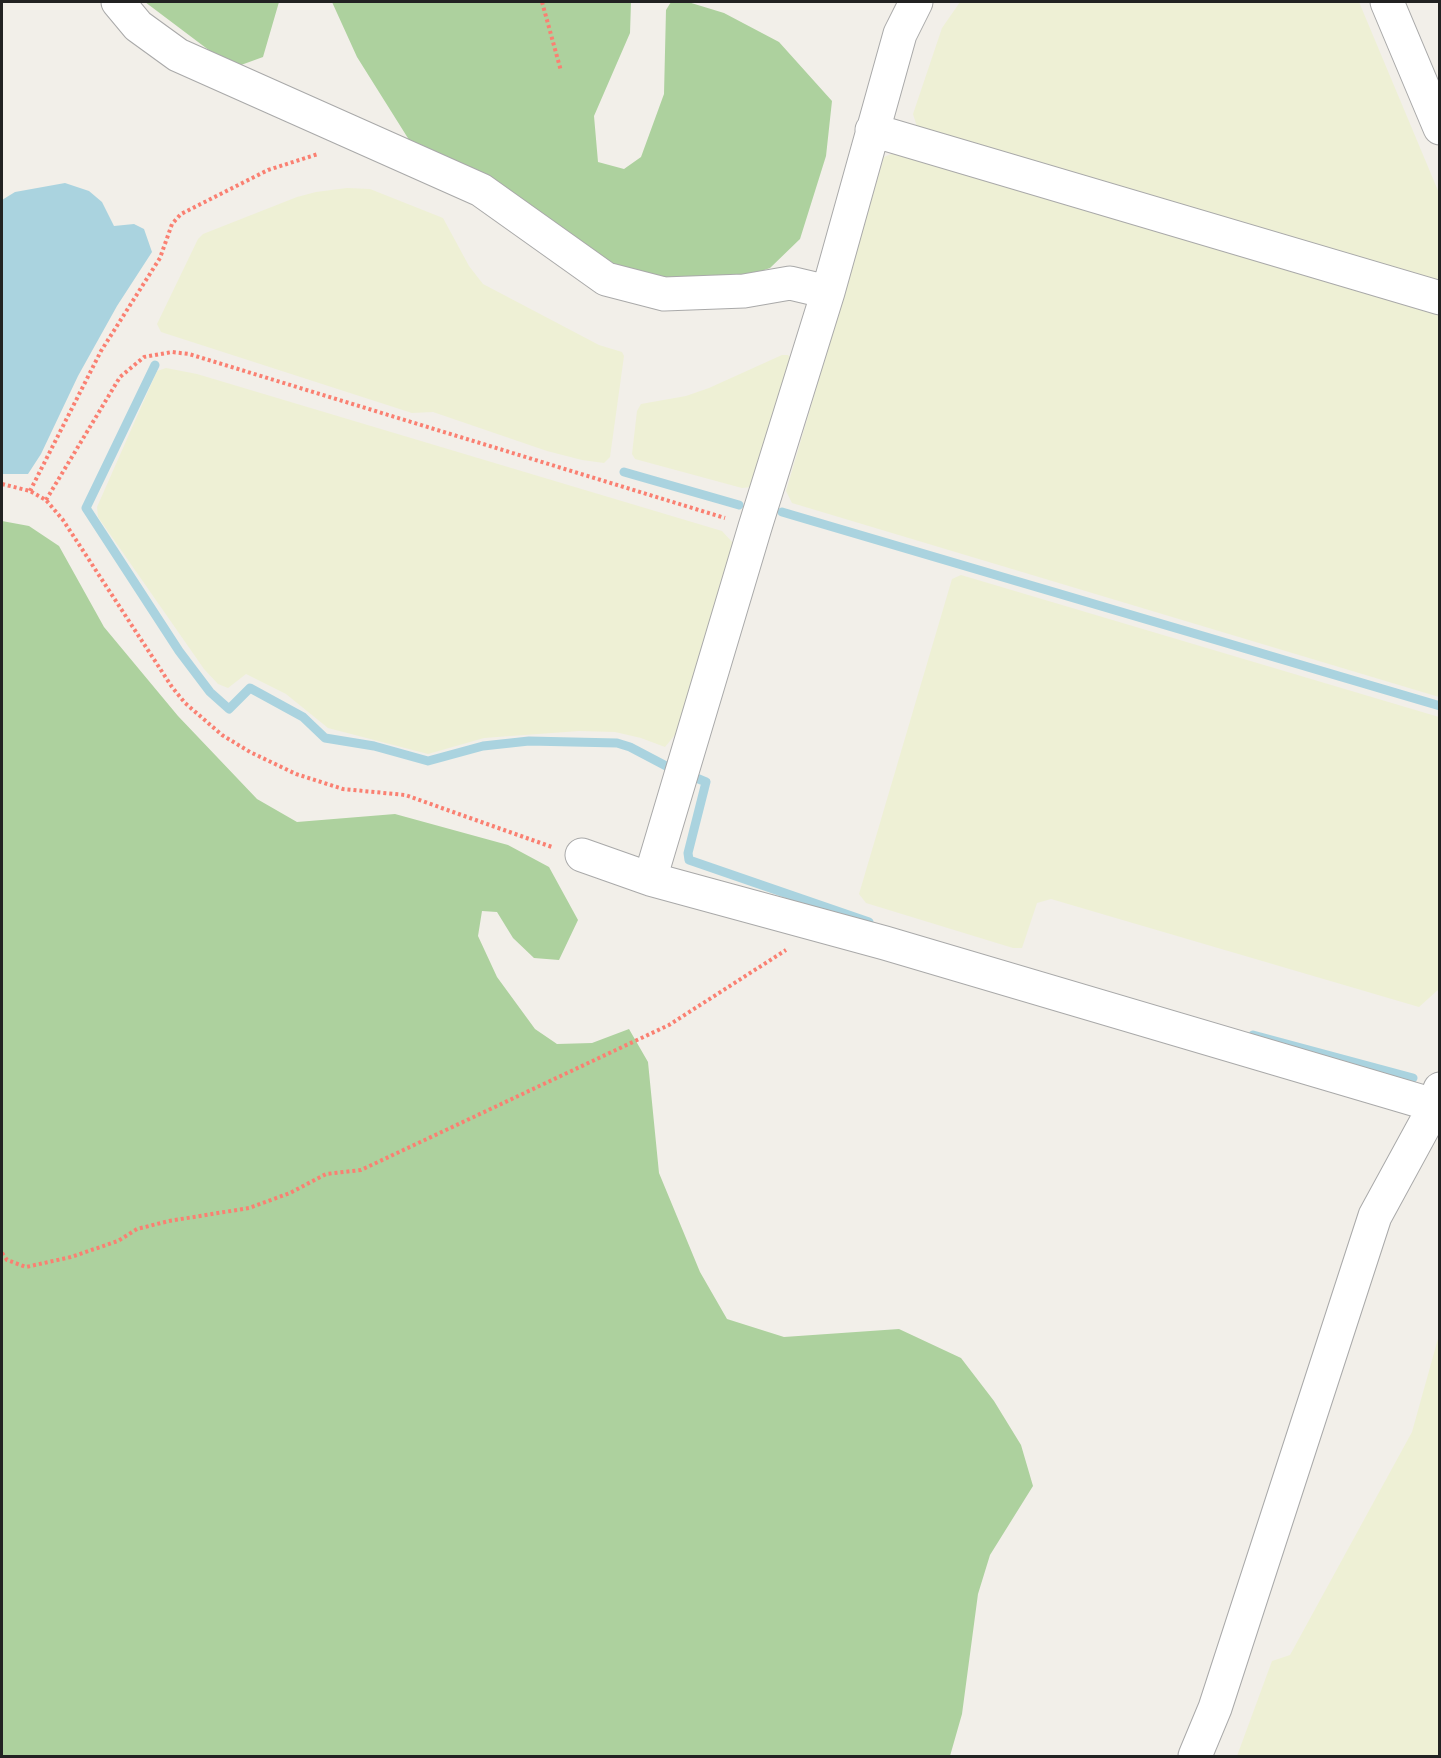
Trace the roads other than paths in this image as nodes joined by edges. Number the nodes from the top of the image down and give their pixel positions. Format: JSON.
{"nodes":[{"id":1,"x":118,"y":2,"type":"edge"},
{"id":2,"x":916,"y":2,"type":"edge"},
{"id":3,"x":1387,"y":2,"type":"edge"},
{"id":4,"x":1440,"y":128,"type":"edge"},
{"id":5,"x":872,"y":130,"type":"junction"},
{"id":6,"x":828,"y":292,"type":"junction"},
{"id":7,"x":1440,"y":298,"type":"edge"},
{"id":8,"x":582,"y":855,"type":"road end"},
{"id":9,"x":650,"y":879,"type":"junction"},
{"id":10,"x":1438,"y":1101,"type":"edge"},
{"id":11,"x":1195,"y":1756,"type":"edge"}],
"edges":[{"from":1,"to":6,"type":"street"},
{"from":2,"to":5,"type":"street"},
{"from":3,"to":4,"type":"street"},
{"from":5,"to":6,"type":"street"},
{"from":5,"to":7,"type":"street"},
{"from":6,"to":9,"type":"street"},
{"from":8,"to":9,"type":"street"},
{"from":9,"to":10,"type":"street"},
{"from":10,"to":11,"type":"street"}]}
